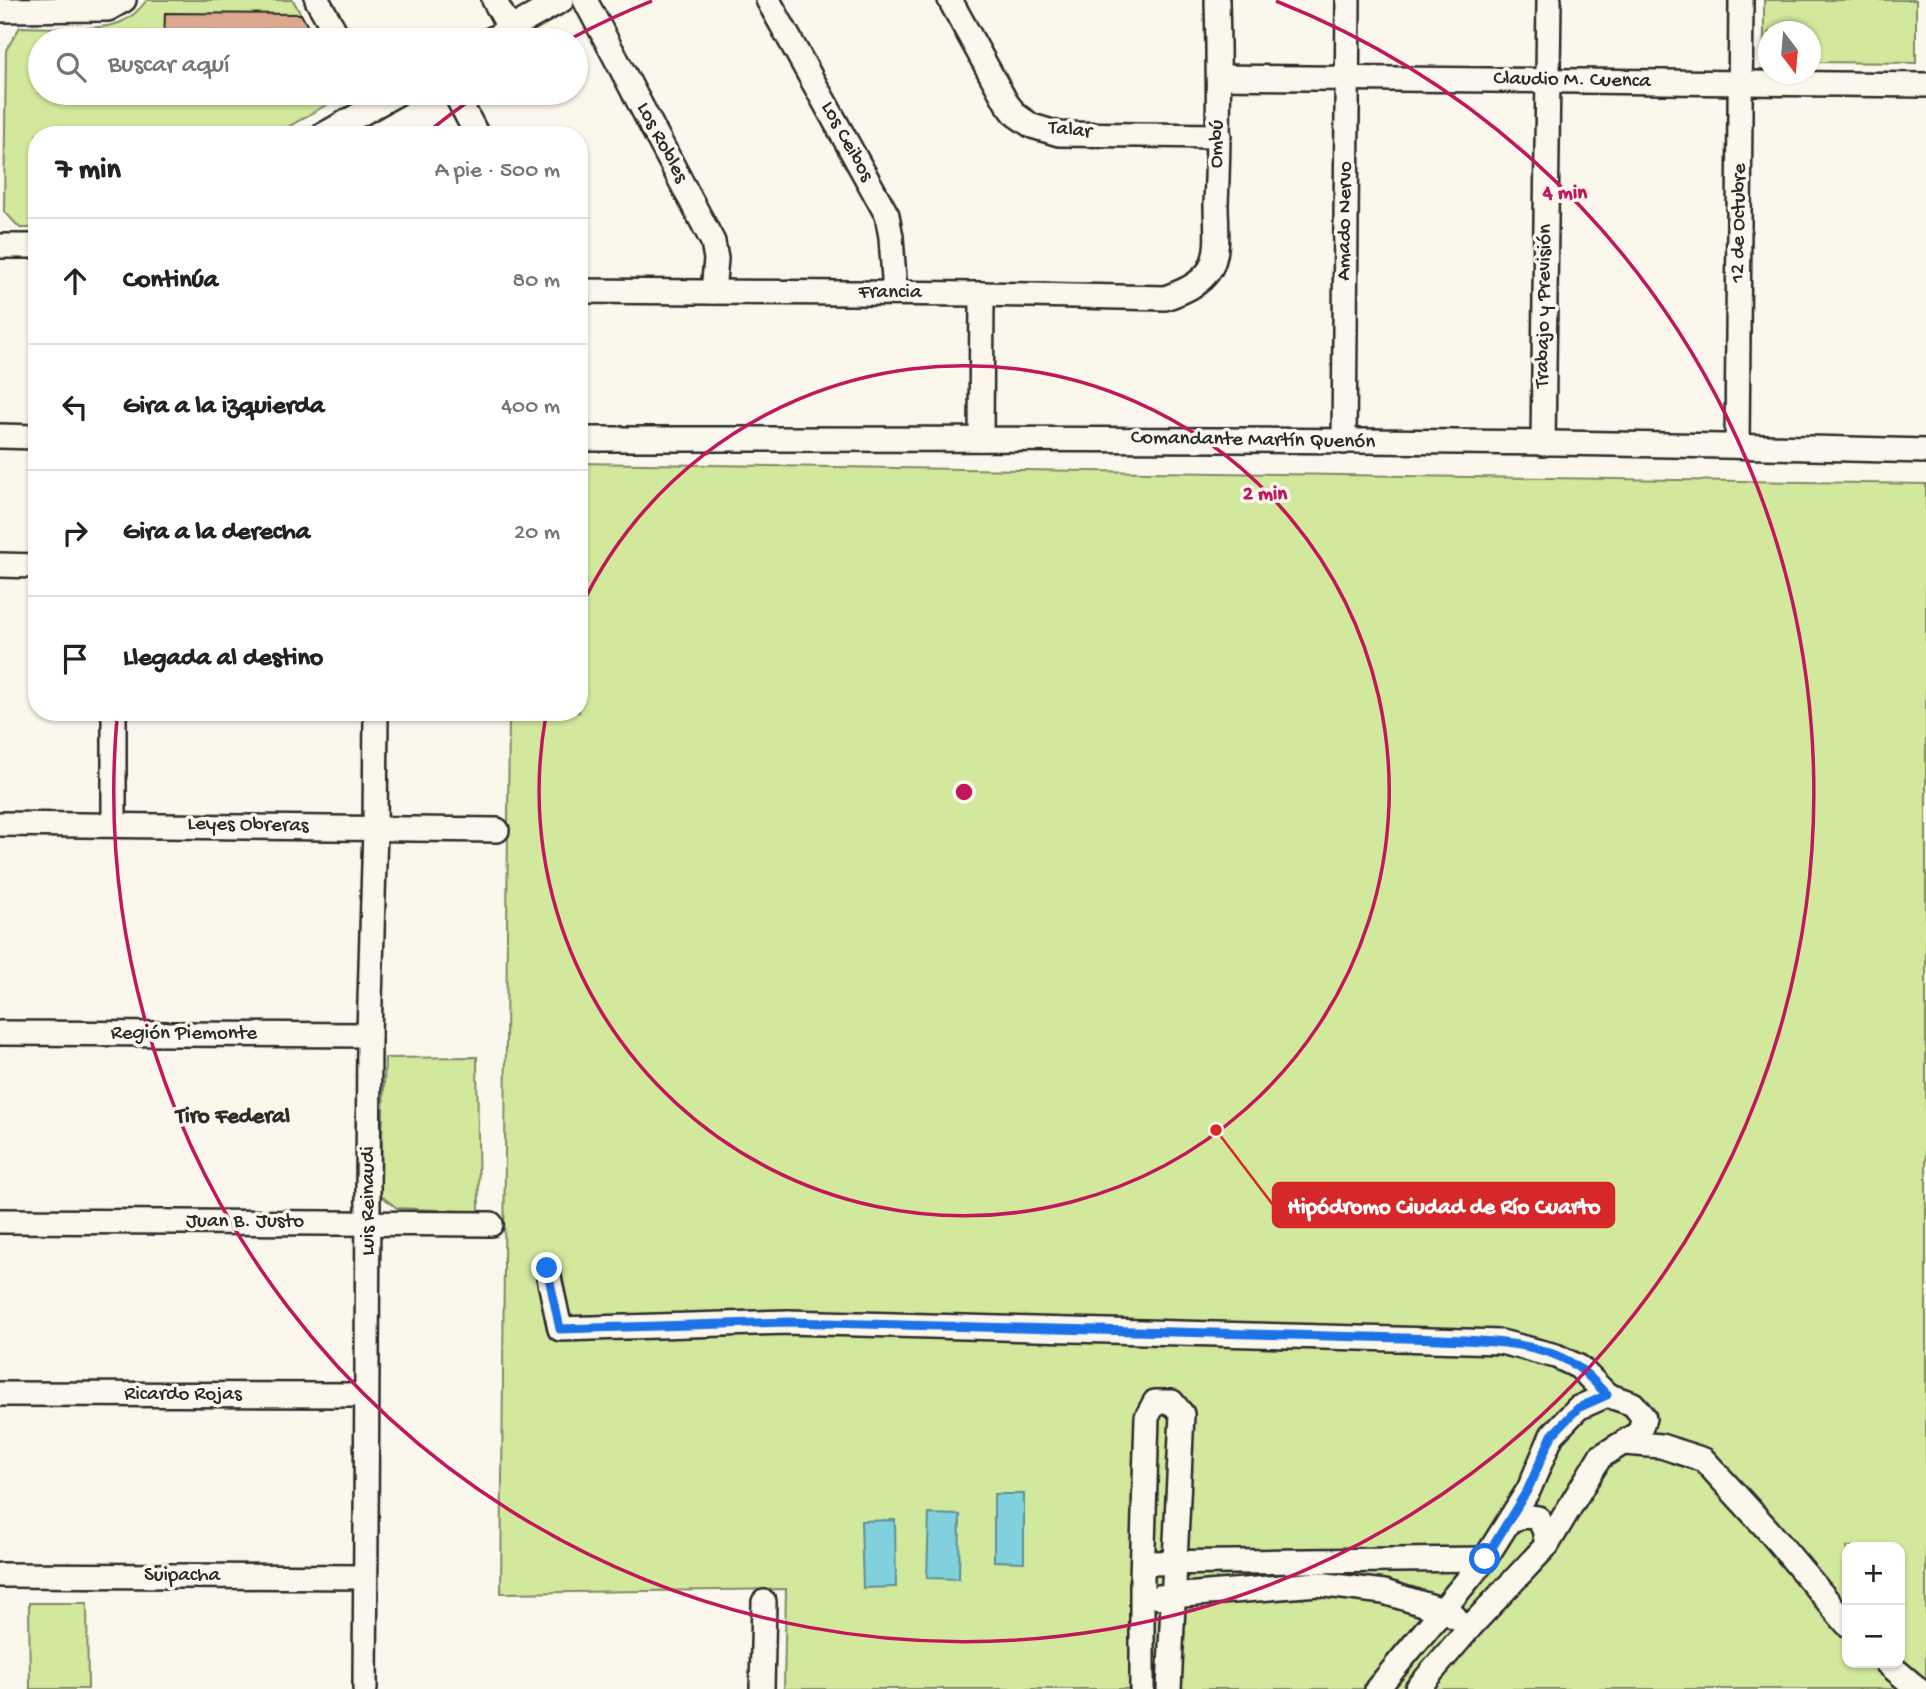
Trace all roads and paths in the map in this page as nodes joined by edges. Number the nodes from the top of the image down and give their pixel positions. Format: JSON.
{"nodes":[{"id":1,"x":124,"y":0,"type":"edge"},
{"id":2,"x":317,"y":0,"type":"edge"},
{"id":3,"x":495,"y":0,"type":"edge"},
{"id":4,"x":562,"y":0,"type":"edge"},
{"id":5,"x":585,"y":0,"type":"edge"},
{"id":6,"x":768,"y":0,"type":"edge"},
{"id":7,"x":950,"y":0,"type":"edge"},
{"id":8,"x":1217,"y":0,"type":"edge"},
{"id":9,"x":1348,"y":0,"type":"edge"},
{"id":10,"x":1549,"y":0,"type":"edge"},
{"id":11,"x":1741,"y":0,"type":"edge"},
{"id":12,"x":0,"y":10,"type":"edge"},
{"id":13,"x":333,"y":28,"type":"edge"},
{"id":14,"x":509,"y":28,"type":"edge"},
{"id":15,"x":512,"y":28,"type":"edge"},
{"id":16,"x":1219,"y":77,"type":"junction"},
{"id":17,"x":1347,"y":79,"type":"junction"},
{"id":18,"x":1549,"y":81,"type":"junction"},
{"id":19,"x":1742,"y":83,"type":"junction"},
{"id":20,"x":1926,"y":85,"type":"edge"},
{"id":21,"x":366,"y":105,"type":"edge"},
{"id":22,"x":461,"y":105,"type":"edge"},
{"id":23,"x":336,"y":126,"type":"edge"},
{"id":24,"x":472,"y":126,"type":"edge"},
{"id":25,"x":1219,"y":136,"type":"junction"},
{"id":26,"x":0,"y":246,"type":"edge"},
{"id":27,"x":28,"y":246,"type":"edge"},
{"id":28,"x":1198,"y":283,"type":"joint"},
{"id":29,"x":588,"y":291,"type":"edge"},
{"id":30,"x":713,"y":292,"type":"junction"},
{"id":31,"x":895,"y":293,"type":"junction"},
{"id":32,"x":982,"y":293,"type":"junction"},
{"id":33,"x":0,"y":436,"type":"edge"},
{"id":34,"x":28,"y":437,"type":"edge"},
{"id":35,"x":588,"y":439,"type":"edge"},
{"id":36,"x":981,"y":439,"type":"junction"},
{"id":37,"x":1344,"y":442,"type":"junction"},
{"id":38,"x":1543,"y":444,"type":"junction"},
{"id":39,"x":1737,"y":446,"type":"junction"},
{"id":40,"x":1926,"y":452,"type":"edge"},
{"id":41,"x":0,"y":565,"type":"edge"},
{"id":42,"x":28,"y":566,"type":"edge"},
{"id":43,"x":114,"y":721,"type":"edge"},
{"id":44,"x":376,"y":721,"type":"edge"},
{"id":45,"x":0,"y":824,"type":"edge"},
{"id":46,"x":114,"y":824,"type":"junction"},
{"id":47,"x":375,"y":829,"type":"junction"},
{"id":48,"x":497,"y":830,"type":"dead end"},
{"id":49,"x":0,"y":1033,"type":"edge"},
{"id":50,"x":369,"y":1035,"type":"junction"},
{"id":51,"x":0,"y":1221,"type":"edge"},
{"id":52,"x":369,"y":1222,"type":"junction"},
{"id":53,"x":491,"y":1224,"type":"dead end"},
{"id":54,"x":547,"y":1268,"type":"dead end"},
{"id":55,"x":0,"y":1394,"type":"edge"},
{"id":56,"x":366,"y":1395,"type":"junction"},
{"id":57,"x":1607,"y":1395,"type":"junction"},
{"id":58,"x":1644,"y":1418,"type":"junction"},
{"id":59,"x":1625,"y":1443,"type":"junction"},
{"id":60,"x":1704,"y":1460,"type":"junction"},
{"id":61,"x":1511,"y":1520,"type":"junction"},
{"id":62,"x":1547,"y":1545,"type":"junction"},
{"id":63,"x":1485,"y":1559,"type":"junction"},
{"id":64,"x":1143,"y":1563,"type":"junction"},
{"id":65,"x":1177,"y":1563,"type":"junction"},
{"id":66,"x":0,"y":1575,"type":"edge"},
{"id":67,"x":364,"y":1577,"type":"junction"},
{"id":68,"x":1142,"y":1596,"type":"junction"},
{"id":69,"x":1174,"y":1597,"type":"junction"},
{"id":70,"x":764,"y":1602,"type":"dead end"},
{"id":71,"x":1443,"y":1610,"type":"junction"},
{"id":72,"x":1842,"y":1618,"type":"edge"},
{"id":73,"x":1471,"y":1626,"type":"junction"},
{"id":74,"x":1892,"y":1668,"type":"edge"},
{"id":75,"x":365,"y":1689,"type":"edge"},
{"id":76,"x":762,"y":1689,"type":"edge"},
{"id":77,"x":1142,"y":1689,"type":"edge"},
{"id":78,"x":1169,"y":1689,"type":"edge"},
{"id":79,"x":1377,"y":1689,"type":"edge"},
{"id":80,"x":1417,"y":1689,"type":"edge"},
{"id":81,"x":1918,"y":1689,"type":"edge"}],
"edges":[{"from":1,"to":12,"type":"street"},
{"from":2,"to":13,"type":"street"},
{"from":3,"to":14,"type":"street"},
{"from":4,"to":15,"type":"street"},
{"from":5,"to":30,"type":"street","name":"Los Robles"},
{"from":6,"to":31,"type":"street","name":"Los Ceibos"},
{"from":7,"to":25,"type":"street","name":"Talar"},
{"from":8,"to":16,"type":"street","name":"Ombú"},
{"from":9,"to":17,"type":"street","name":"Amado Nervo"},
{"from":10,"to":18,"type":"street","name":"Trabajo y Previsión"},
{"from":11,"to":19,"type":"street","name":"12 de Octubre"},
{"from":16,"to":17,"type":"street","name":"Claudio M. Cuenca"},
{"from":16,"to":25,"type":"street","name":"Ombú"},
{"from":17,"to":18,"type":"street","name":"Claudio M. Cuenca"},
{"from":17,"to":37,"type":"street","name":"Amado Nervo"},
{"from":18,"to":19,"type":"street","name":"Claudio M. Cuenca"},
{"from":18,"to":38,"type":"street","name":"Trabajo y Previsión"},
{"from":19,"to":20,"type":"street","name":"Claudio M. Cuenca"},
{"from":19,"to":39,"type":"street","name":"12 de Octubre"},
{"from":21,"to":23,"type":"street"},
{"from":22,"to":24,"type":"street"},
{"from":25,"to":28,"type":"street","name":"Ombú"},
{"from":26,"to":27,"type":"street"},
{"from":28,"to":32,"type":"street","name":"Francia"},
{"from":29,"to":30,"type":"street","name":"Francia"},
{"from":30,"to":31,"type":"street","name":"Francia"},
{"from":31,"to":32,"type":"street","name":"Francia"},
{"from":32,"to":36,"type":"street"},
{"from":33,"to":34,"type":"street"},
{"from":35,"to":36,"type":"street","name":"Comandante Martín Quenón"},
{"from":36,"to":37,"type":"street","name":"Comandante Martín Quenón"},
{"from":37,"to":38,"type":"street","name":"Comandante Martín Quenón"},
{"from":38,"to":39,"type":"street","name":"Comandante Martín Quenón"},
{"from":39,"to":40,"type":"street","name":"Comandante Martín Quenón"},
{"from":41,"to":42,"type":"street"},
{"from":43,"to":46,"type":"street"},
{"from":44,"to":47,"type":"street","name":"Luis Reinaudi"},
{"from":45,"to":46,"type":"street","name":"Leyes Obreras"},
{"from":46,"to":47,"type":"street","name":"Leyes Obreras"},
{"from":47,"to":48,"type":"street","name":"Leyes Obreras"},
{"from":47,"to":50,"type":"street","name":"Luis Reinaudi"},
{"from":49,"to":50,"type":"street","name":"Región Piemonte"},
{"from":50,"to":52,"type":"street","name":"Luis Reinaudi"},
{"from":51,"to":52,"type":"street","name":"Juan B. Justo"},
{"from":52,"to":53,"type":"street","name":"Juan B. Justo"},
{"from":52,"to":56,"type":"street","name":"Luis Reinaudi"},
{"from":54,"to":57,"type":"street"},
{"from":55,"to":56,"type":"street","name":"Ricardo Rojas"},
{"from":56,"to":67,"type":"street","name":"Luis Reinaudi"},
{"from":57,"to":58,"type":"street"},
{"from":57,"to":61,"type":"street"},
{"from":58,"to":59,"type":"street"},
{"from":58,"to":60,"type":"street"},
{"from":59,"to":60,"type":"street"},
{"from":59,"to":62,"type":"street"},
{"from":60,"to":72,"type":"street"},
{"from":61,"to":62,"type":"street"},
{"from":61,"to":63,"type":"street"},
{"from":62,"to":73,"type":"street"},
{"from":63,"to":65,"type":"street"},
{"from":63,"to":71,"type":"street"},
{"from":64,"to":65,"type":"street"},
{"from":64,"to":65,"type":"street"},
{"from":64,"to":68,"type":"street"},
{"from":65,"to":69,"type":"street"},
{"from":66,"to":67,"type":"street","name":"Suipacha"},
{"from":67,"to":75,"type":"street","name":"Luis Reinaudi"},
{"from":68,"to":69,"type":"street"},
{"from":68,"to":77,"type":"street"},
{"from":69,"to":71,"type":"street"},
{"from":69,"to":78,"type":"street"},
{"from":70,"to":76,"type":"street"},
{"from":71,"to":73,"type":"street"},
{"from":71,"to":79,"type":"street"},
{"from":73,"to":80,"type":"street"},
{"from":74,"to":81,"type":"street"}]}
